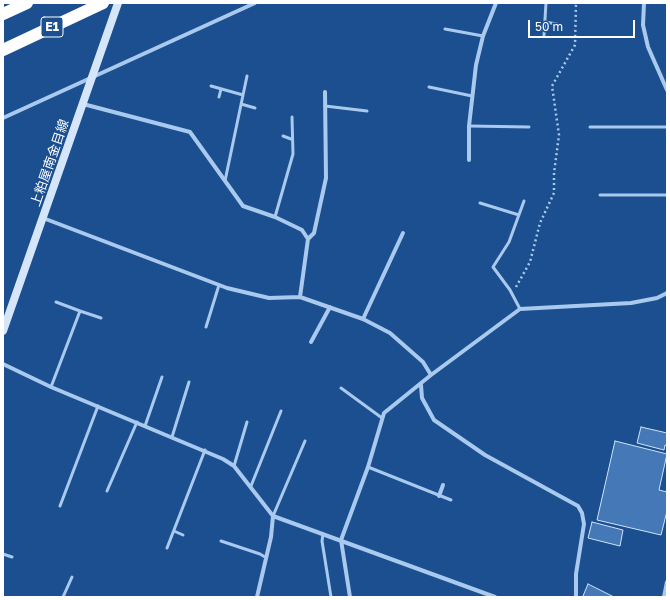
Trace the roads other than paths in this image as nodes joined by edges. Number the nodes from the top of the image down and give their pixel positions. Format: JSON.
{"nodes":[{"id":1,"x":27,"y":3,"type":"edge"},
{"id":2,"x":118,"y":3,"type":"edge"},
{"id":3,"x":255,"y":3,"type":"edge"},
{"id":4,"x":496,"y":3,"type":"edge"},
{"id":5,"x":546,"y":3,"type":"edge"},
{"id":6,"x":644,"y":3,"type":"edge"},
{"id":7,"x":102,"y":4,"type":"edge"},
{"id":8,"x":3,"y":14,"type":"edge"},
{"id":9,"x":545,"y":22,"type":"junction"},
{"id":10,"x":557,"y":24,"type":"dead end"},
{"id":11,"x":445,"y":29,"type":"dead end"},
{"id":12,"x":544,"y":35,"type":"dead end"},
{"id":13,"x":483,"y":36,"type":"junction"},
{"id":14,"x":3,"y":50,"type":"edge"},
{"id":15,"x":93,"y":75,"type":"junction"},
{"id":16,"x":247,"y":76,"type":"dead end"},
{"id":17,"x":211,"y":86,"type":"dead end"},
{"id":18,"x":429,"y":87,"type":"dead end"},
{"id":19,"x":221,"y":89,"type":"junction"},
{"id":20,"x":667,"y":90,"type":"edge"},
{"id":21,"x":325,"y":92,"type":"dead end"},
{"id":22,"x":243,"y":95,"type":"junction"},
{"id":23,"x":472,"y":96,"type":"junction"},
{"id":24,"x":219,"y":97,"type":"dead end"},
{"id":25,"x":83,"y":104,"type":"junction"},
{"id":26,"x":241,"y":104,"type":"junction"},
{"id":27,"x":325,"y":106,"type":"junction"},
{"id":28,"x":255,"y":108,"type":"dead end"},
{"id":29,"x":367,"y":111,"type":"dead end"},
{"id":30,"x":292,"y":117,"type":"dead end"},
{"id":31,"x":3,"y":118,"type":"edge"},
{"id":32,"x":469,"y":126,"type":"junction"},
{"id":33,"x":529,"y":127,"type":"dead end"},
{"id":34,"x":590,"y":127,"type":"dead end"},
{"id":35,"x":667,"y":127,"type":"edge"},
{"id":36,"x":284,"y":136,"type":"dead end"},
{"id":37,"x":291,"y":139,"type":"junction"},
{"id":38,"x":469,"y":160,"type":"dead end"},
{"id":39,"x":225,"y":181,"type":"junction"},
{"id":40,"x":600,"y":195,"type":"dead end"},
{"id":41,"x":667,"y":195,"type":"edge"},
{"id":42,"x":524,"y":201,"type":"dead end"},
{"id":43,"x":480,"y":203,"type":"dead end"},
{"id":44,"x":519,"y":215,"type":"junction"},
{"id":45,"x":275,"y":217,"type":"junction"},
{"id":46,"x":43,"y":218,"type":"junction"},
{"id":47,"x":403,"y":233,"type":"dead end"},
{"id":48,"x":308,"y":239,"type":"junction"},
{"id":49,"x":219,"y":285,"type":"junction"},
{"id":50,"x":667,"y":293,"type":"edge"},
{"id":51,"x":300,"y":297,"type":"junction"},
{"id":52,"x":56,"y":302,"type":"dead end"},
{"id":53,"x":330,"y":307,"type":"junction"},
{"id":54,"x":520,"y":309,"type":"junction"},
{"id":55,"x":80,"y":311,"type":"junction"},
{"id":56,"x":101,"y":318,"type":"dead end"},
{"id":57,"x":363,"y":319,"type":"junction"},
{"id":58,"x":206,"y":327,"type":"dead end"},
{"id":59,"x":3,"y":330,"type":"edge"},
{"id":60,"x":311,"y":342,"type":"dead end"},
{"id":61,"x":3,"y":364,"type":"edge"},
{"id":62,"x":431,"y":375,"type":"junction"},
{"id":63,"x":162,"y":377,"type":"dead end"},
{"id":64,"x":189,"y":382,"type":"dead end"},
{"id":65,"x":421,"y":385,"type":"junction"},
{"id":66,"x":51,"y":387,"type":"junction"},
{"id":67,"x":341,"y":388,"type":"dead end"},
{"id":68,"x":98,"y":406,"type":"junction"},
{"id":69,"x":281,"y":411,"type":"dead end"},
{"id":70,"x":382,"y":418,"type":"junction"},
{"id":71,"x":137,"y":422,"type":"junction"},
{"id":72,"x":247,"y":422,"type":"dead end"},
{"id":73,"x":145,"y":426,"type":"junction"},
{"id":74,"x":172,"y":437,"type":"junction"},
{"id":75,"x":305,"y":441,"type":"dead end"},
{"id":76,"x":205,"y":450,"type":"junction"},
{"id":77,"x":234,"y":466,"type":"junction"},
{"id":78,"x":368,"y":467,"type":"junction"},
{"id":79,"x":443,"y":485,"type":"dead end"},
{"id":80,"x":251,"y":486,"type":"junction"},
{"id":81,"x":107,"y":491,"type":"dead end"},
{"id":82,"x":439,"y":496,"type":"junction"},
{"id":83,"x":451,"y":500,"type":"dead end"},
{"id":84,"x":60,"y":506,"type":"dead end"},
{"id":85,"x":273,"y":516,"type":"junction"},
{"id":86,"x":174,"y":531,"type":"junction"},
{"id":87,"x":323,"y":533,"type":"junction"},
{"id":88,"x":183,"y":535,"type":"dead end"},
{"id":89,"x":341,"y":540,"type":"junction"},
{"id":90,"x":221,"y":541,"type":"dead end"},
{"id":91,"x":167,"y":548,"type":"dead end"},
{"id":92,"x":3,"y":554,"type":"edge"},
{"id":93,"x":265,"y":557,"type":"junction"},
{"id":94,"x":12,"y":558,"type":"dead end"},
{"id":95,"x":72,"y":577,"type":"dead end"},
{"id":96,"x":667,"y":582,"type":"edge"},
{"id":97,"x":63,"y":597,"type":"edge"},
{"id":98,"x":256,"y":597,"type":"edge"},
{"id":99,"x":331,"y":597,"type":"edge"},
{"id":100,"x":350,"y":597,"type":"edge"},
{"id":101,"x":495,"y":597,"type":"edge"},
{"id":102,"x":576,"y":597,"type":"edge"},
{"id":103,"x":664,"y":597,"type":"edge"}],
"edges":[{"from":1,"to":8,"type":"highway"},
{"from":2,"to":15,"type":"main road","name":"上粕屋南金目線"},
{"from":3,"to":15,"type":"street"},
{"from":4,"to":13,"type":"street"},
{"from":5,"to":9,"type":"lane"},
{"from":6,"to":20,"type":"street"},
{"from":7,"to":14,"type":"highway","number":"E1"},
{"from":9,"to":10,"type":"lane"},
{"from":9,"to":12,"type":"lane"},
{"from":11,"to":13,"type":"lane"},
{"from":13,"to":23,"type":"street"},
{"from":15,"to":25,"type":"main road","name":"上粕屋南金目線"},
{"from":15,"to":31,"type":"street"},
{"from":16,"to":22,"type":"lane"},
{"from":17,"to":19,"type":"lane"},
{"from":18,"to":23,"type":"lane"},
{"from":19,"to":22,"type":"lane"},
{"from":19,"to":24,"type":"lane"},
{"from":21,"to":27,"type":"street"},
{"from":22,"to":26,"type":"lane"},
{"from":23,"to":32,"type":"street"},
{"from":25,"to":39,"type":"street"},
{"from":25,"to":46,"type":"main road","name":"上粕屋南金目線"},
{"from":26,"to":28,"type":"lane"},
{"from":26,"to":39,"type":"lane"},
{"from":27,"to":29,"type":"lane"},
{"from":27,"to":48,"type":"street"},
{"from":30,"to":37,"type":"lane"},
{"from":32,"to":33,"type":"lane"},
{"from":32,"to":38,"type":"street"},
{"from":34,"to":35,"type":"lane"},
{"from":36,"to":37,"type":"lane"},
{"from":37,"to":45,"type":"lane"},
{"from":39,"to":45,"type":"street"},
{"from":40,"to":41,"type":"lane"},
{"from":42,"to":44,"type":"lane"},
{"from":43,"to":44,"type":"lane"},
{"from":44,"to":54,"type":"lane"},
{"from":45,"to":48,"type":"street"},
{"from":46,"to":49,"type":"street"},
{"from":46,"to":59,"type":"main road","name":"上粕屋南金目線"},
{"from":47,"to":57,"type":"street"},
{"from":48,"to":51,"type":"street"},
{"from":49,"to":51,"type":"street"},
{"from":49,"to":58,"type":"lane"},
{"from":50,"to":54,"type":"street"},
{"from":51,"to":53,"type":"street"},
{"from":52,"to":55,"type":"lane"},
{"from":53,"to":57,"type":"street"},
{"from":53,"to":60,"type":"street"},
{"from":54,"to":62,"type":"street"},
{"from":55,"to":56,"type":"lane"},
{"from":55,"to":66,"type":"lane"},
{"from":57,"to":62,"type":"street"},
{"from":61,"to":66,"type":"street"},
{"from":62,"to":65,"type":"street"},
{"from":63,"to":73,"type":"lane"},
{"from":64,"to":74,"type":"lane"},
{"from":65,"to":70,"type":"street"},
{"from":65,"to":102,"type":"street"},
{"from":66,"to":68,"type":"street"},
{"from":67,"to":70,"type":"lane"},
{"from":68,"to":71,"type":"street"},
{"from":68,"to":84,"type":"lane"},
{"from":69,"to":80,"type":"lane"},
{"from":70,"to":78,"type":"street"},
{"from":71,"to":73,"type":"street"},
{"from":71,"to":81,"type":"lane"},
{"from":72,"to":77,"type":"lane"},
{"from":73,"to":74,"type":"street"},
{"from":74,"to":76,"type":"street"},
{"from":75,"to":85,"type":"lane"},
{"from":76,"to":77,"type":"street"},
{"from":76,"to":86,"type":"lane"},
{"from":77,"to":80,"type":"street"},
{"from":78,"to":82,"type":"lane"},
{"from":78,"to":89,"type":"street"},
{"from":79,"to":82,"type":"street"},
{"from":80,"to":85,"type":"street"},
{"from":82,"to":83,"type":"lane"},
{"from":85,"to":87,"type":"street"},
{"from":85,"to":93,"type":"street"},
{"from":86,"to":88,"type":"lane"},
{"from":86,"to":91,"type":"lane"},
{"from":87,"to":89,"type":"street"},
{"from":87,"to":99,"type":"lane"},
{"from":89,"to":100,"type":"street"},
{"from":89,"to":101,"type":"street"},
{"from":90,"to":93,"type":"lane"},
{"from":92,"to":94,"type":"lane"},
{"from":93,"to":98,"type":"street"},
{"from":95,"to":97,"type":"lane"},
{"from":96,"to":103,"type":"street"}]}
